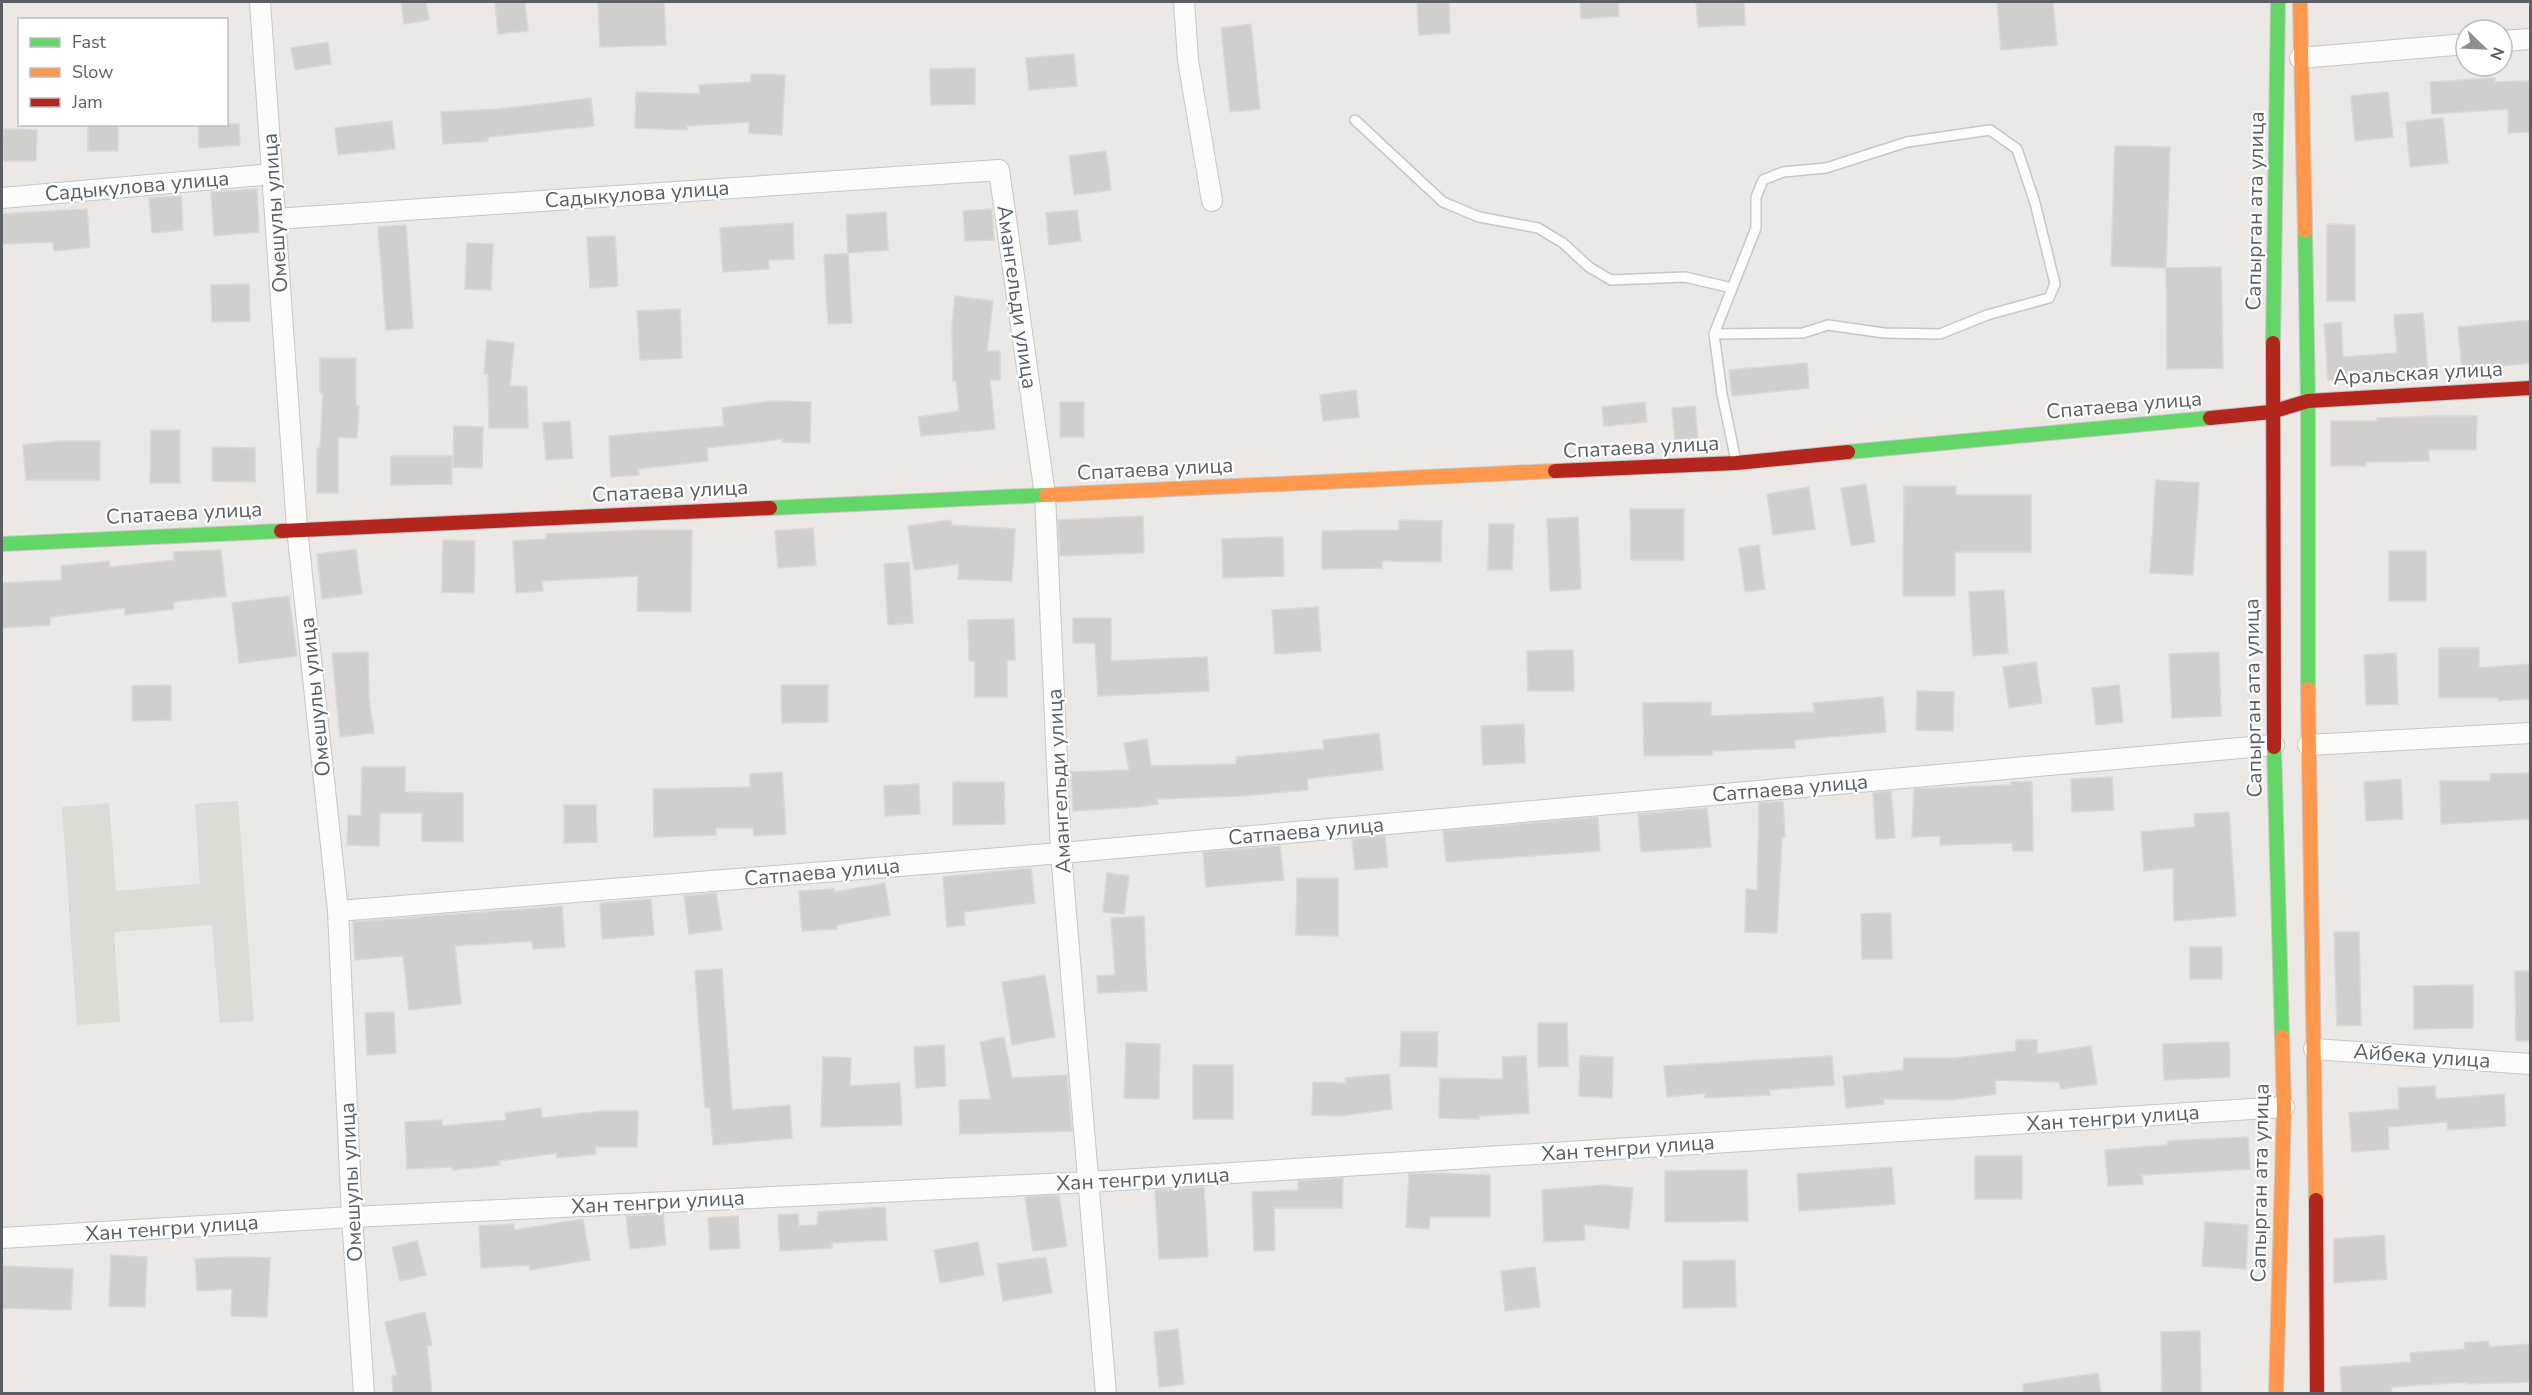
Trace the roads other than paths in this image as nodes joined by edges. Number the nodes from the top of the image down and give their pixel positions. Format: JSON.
{"nodes":[{"id":1,"x":260,"y":2,"type":"edge"},
{"id":2,"x":1184,"y":2,"type":"edge"},
{"id":3,"x":2278,"y":2,"type":"edge"},
{"id":4,"x":2300,"y":2,"type":"edge"},
{"id":5,"x":2530,"y":39,"type":"edge"},
{"id":6,"x":2514,"y":40,"type":"edge"},
{"id":7,"x":2454,"y":45,"type":"edge"},
{"id":8,"x":2300,"y":58,"type":"junction"},
{"id":9,"x":1355,"y":120,"type":"dead end"},
{"id":10,"x":999,"y":170,"type":"joint"},
{"id":11,"x":272,"y":174,"type":"junction"},
{"id":12,"x":2,"y":198,"type":"edge"},
{"id":13,"x":1212,"y":201,"type":"dead end"},
{"id":14,"x":275,"y":219,"type":"junction"},
{"id":15,"x":1732,"y":288,"type":"junction"},
{"id":16,"x":1714,"y":334,"type":"junction"},
{"id":17,"x":2530,"y":388,"type":"edge"},
{"id":18,"x":2308,"y":401,"type":"junction"},
{"id":19,"x":2271,"y":412,"type":"junction"},
{"id":20,"x":1736,"y":463,"type":"junction"},
{"id":21,"x":1045,"y":495,"type":"junction"},
{"id":22,"x":297,"y":528,"type":"junction"},
{"id":23,"x":2,"y":544,"type":"edge"},
{"id":24,"x":2530,"y":733,"type":"edge"},
{"id":25,"x":2274,"y":745,"type":"junction"},
{"id":26,"x":2308,"y":745,"type":"junction"},
{"id":27,"x":1061,"y":853,"type":"junction"},
{"id":28,"x":338,"y":911,"type":"junction"},
{"id":29,"x":2314,"y":1049,"type":"junction"},
{"id":30,"x":2530,"y":1064,"type":"edge"},
{"id":31,"x":2284,"y":1107,"type":"junction"},
{"id":32,"x":1089,"y":1182,"type":"junction"},
{"id":33,"x":352,"y":1217,"type":"junction"},
{"id":34,"x":2,"y":1238,"type":"edge"},
{"id":35,"x":364,"y":1394,"type":"edge"},
{"id":36,"x":1106,"y":1394,"type":"edge"},
{"id":37,"x":2276,"y":1394,"type":"edge"},
{"id":38,"x":2317,"y":1394,"type":"edge"}],
"edges":[{"from":1,"to":11,"type":"street","name":"Омешулы улица"},
{"from":2,"to":13,"type":"street"},
{"from":3,"to":19,"type":"main road","name":"Сапырган ата улица"},
{"from":4,"to":8,"type":"main road"},
{"from":5,"to":6,"type":"street"},
{"from":7,"to":8,"type":"street"},
{"from":8,"to":18,"type":"main road"},
{"from":9,"to":15,"type":"lane"},
{"from":10,"to":14,"type":"street","name":"Садыкулова улица"},
{"from":10,"to":21,"type":"street","name":"Амангельди улица"},
{"from":11,"to":12,"type":"street","name":"Садыкулова улица"},
{"from":11,"to":14,"type":"street","name":"Омешулы улица"},
{"from":14,"to":22,"type":"street","name":"Омешулы улица"},
{"from":15,"to":16,"type":"lane"},
{"from":15,"to":16,"type":"lane"},
{"from":16,"to":20,"type":"lane"},
{"from":17,"to":18,"type":"main road","name":"Аральская улица"},
{"from":18,"to":19,"type":"main road","name":"Спатаева улица"},
{"from":18,"to":26,"type":"main road"},
{"from":19,"to":20,"type":"main road","name":"Спатаева улица"},
{"from":19,"to":25,"type":"main road","name":"Сапырган ата улица"},
{"from":20,"to":21,"type":"main road","name":"Спатаева улица"},
{"from":21,"to":22,"type":"main road","name":"Спатаева улица"},
{"from":21,"to":27,"type":"street","name":"Амангельди улица"},
{"from":22,"to":23,"type":"main road","name":"Спатаева улица"},
{"from":22,"to":28,"type":"street","name":"Омешулы улица"},
{"from":24,"to":26,"type":"street"},
{"from":25,"to":27,"type":"street","name":"Сатпаева улица"},
{"from":25,"to":31,"type":"main road","name":"Сапырган ата улица"},
{"from":26,"to":29,"type":"main road"},
{"from":27,"to":28,"type":"street","name":"Сатпаева улица"},
{"from":27,"to":32,"type":"street","name":"Амангельди улица"},
{"from":28,"to":33,"type":"street","name":"Омешулы улица"},
{"from":29,"to":30,"type":"street","name":"Айбека улица"},
{"from":29,"to":38,"type":"main road"},
{"from":31,"to":32,"type":"street","name":"Хан тенгри улица"},
{"from":31,"to":37,"type":"main road","name":"Сапырган ата улица"},
{"from":32,"to":33,"type":"street","name":"Хан тенгри улица"},
{"from":32,"to":36,"type":"street","name":"Амангельди улица"},
{"from":33,"to":34,"type":"street","name":"Хан тенгри улица"},
{"from":33,"to":35,"type":"street","name":"Омешулы улица"}]}
